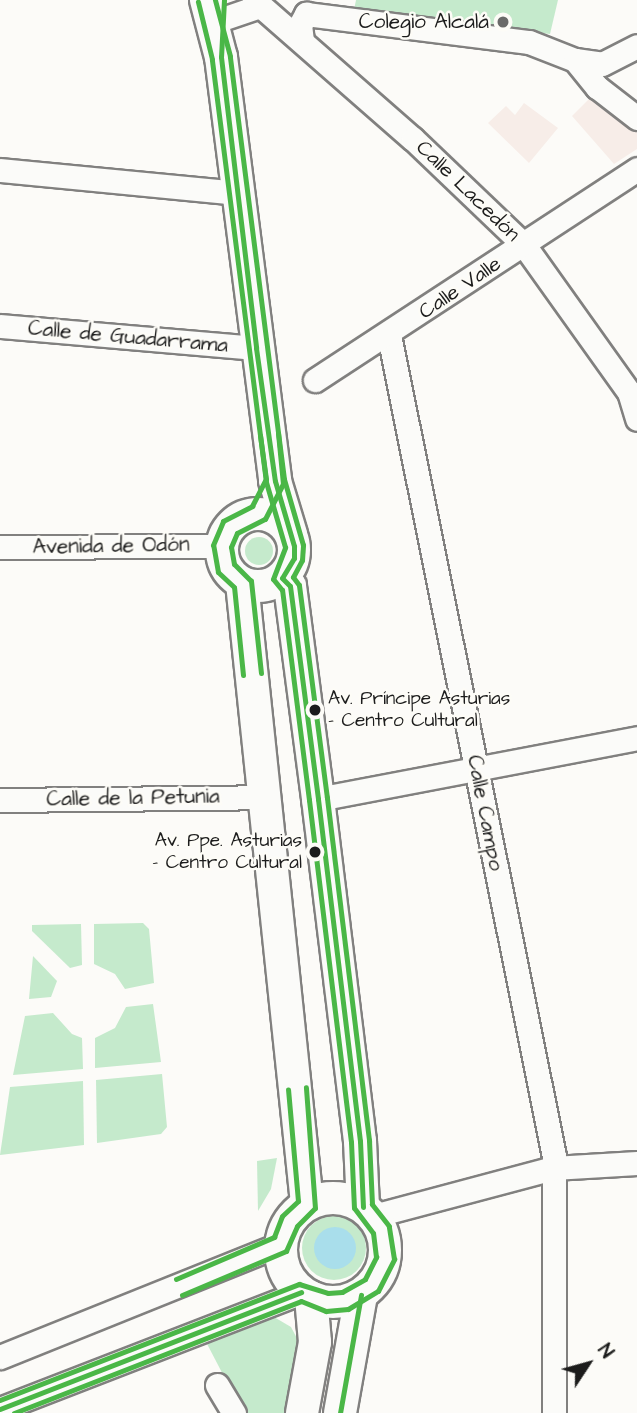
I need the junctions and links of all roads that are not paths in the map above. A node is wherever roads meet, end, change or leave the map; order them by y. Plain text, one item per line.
1 (256, 3) edge
2 (218, 6) edge
3 (302, 41) junction
4 (637, 46) edge
5 (575, 60) junction
6 (637, 118) edge
7 (637, 169) edge
8 (0, 170) edge
9 (240, 193) junction
10 (524, 245) junction
11 (0, 326) edge
12 (389, 335) junction
13 (256, 348) junction
14 (314, 380) dead end
15 (637, 419) edge
16 (275, 481) junction
17 (258, 513) junction
18 (291, 534) junction
19 (222, 546) junction
20 (0, 547) edge
21 (282, 578) junction
22 (242, 583) junction
23 (637, 738) edge
24 (476, 767) junction
25 (265, 797) junction
26 (318, 799) junction
27 (0, 800) edge
28 (637, 1163) edge
29 (554, 1168) junction
30 (307, 1204) junction
31 (368, 1211) junction
32 (281, 1244) junction
33 (306, 1294) junction
34 (361, 1295) junction
35 (0, 1357) edge
36 (218, 1385) dead end
37 (0, 1409) edge
38 (234, 1413) edge
39 (302, 1413) edge
40 (340, 1413) edge
41 (554, 1413) edge

1 - 2 street
1 - 3 street, Calle Lacedón
2 - 9 street
3 - 5 street
3 - 10 street, Calle Lacedón
4 - 5 street
5 - 6 street
7 - 10 street, Calle Valle
8 - 9 street
9 - 13 street
10 - 12 street, Calle Valle
10 - 15 street, Calle Lacedón
11 - 13 street, Calle de Guadarrama
12 - 14 street, Calle Valle
12 - 24 street, Calle Campo
13 - 16 street
16 - 17 street
16 - 18 street
17 - 18 street
17 - 19 street
18 - 21 street
19 - 20 street, Avenida de Odón
19 - 22 street
21 - 22 street
21 - 26 street
22 - 25 street
23 - 24 street
24 - 26 street
24 - 29 street, Calle Campo
25 - 27 street, Calle de la Petunia
25 - 30 street
26 - 31 street
28 - 29 street
29 - 31 street
29 - 41 street, Calle Campo
30 - 31 street
30 - 32 street
31 - 34 street
32 - 33 street
32 - 35 street
33 - 34 street
33 - 37 street
33 - 39 street
34 - 40 street
36 - 38 street

